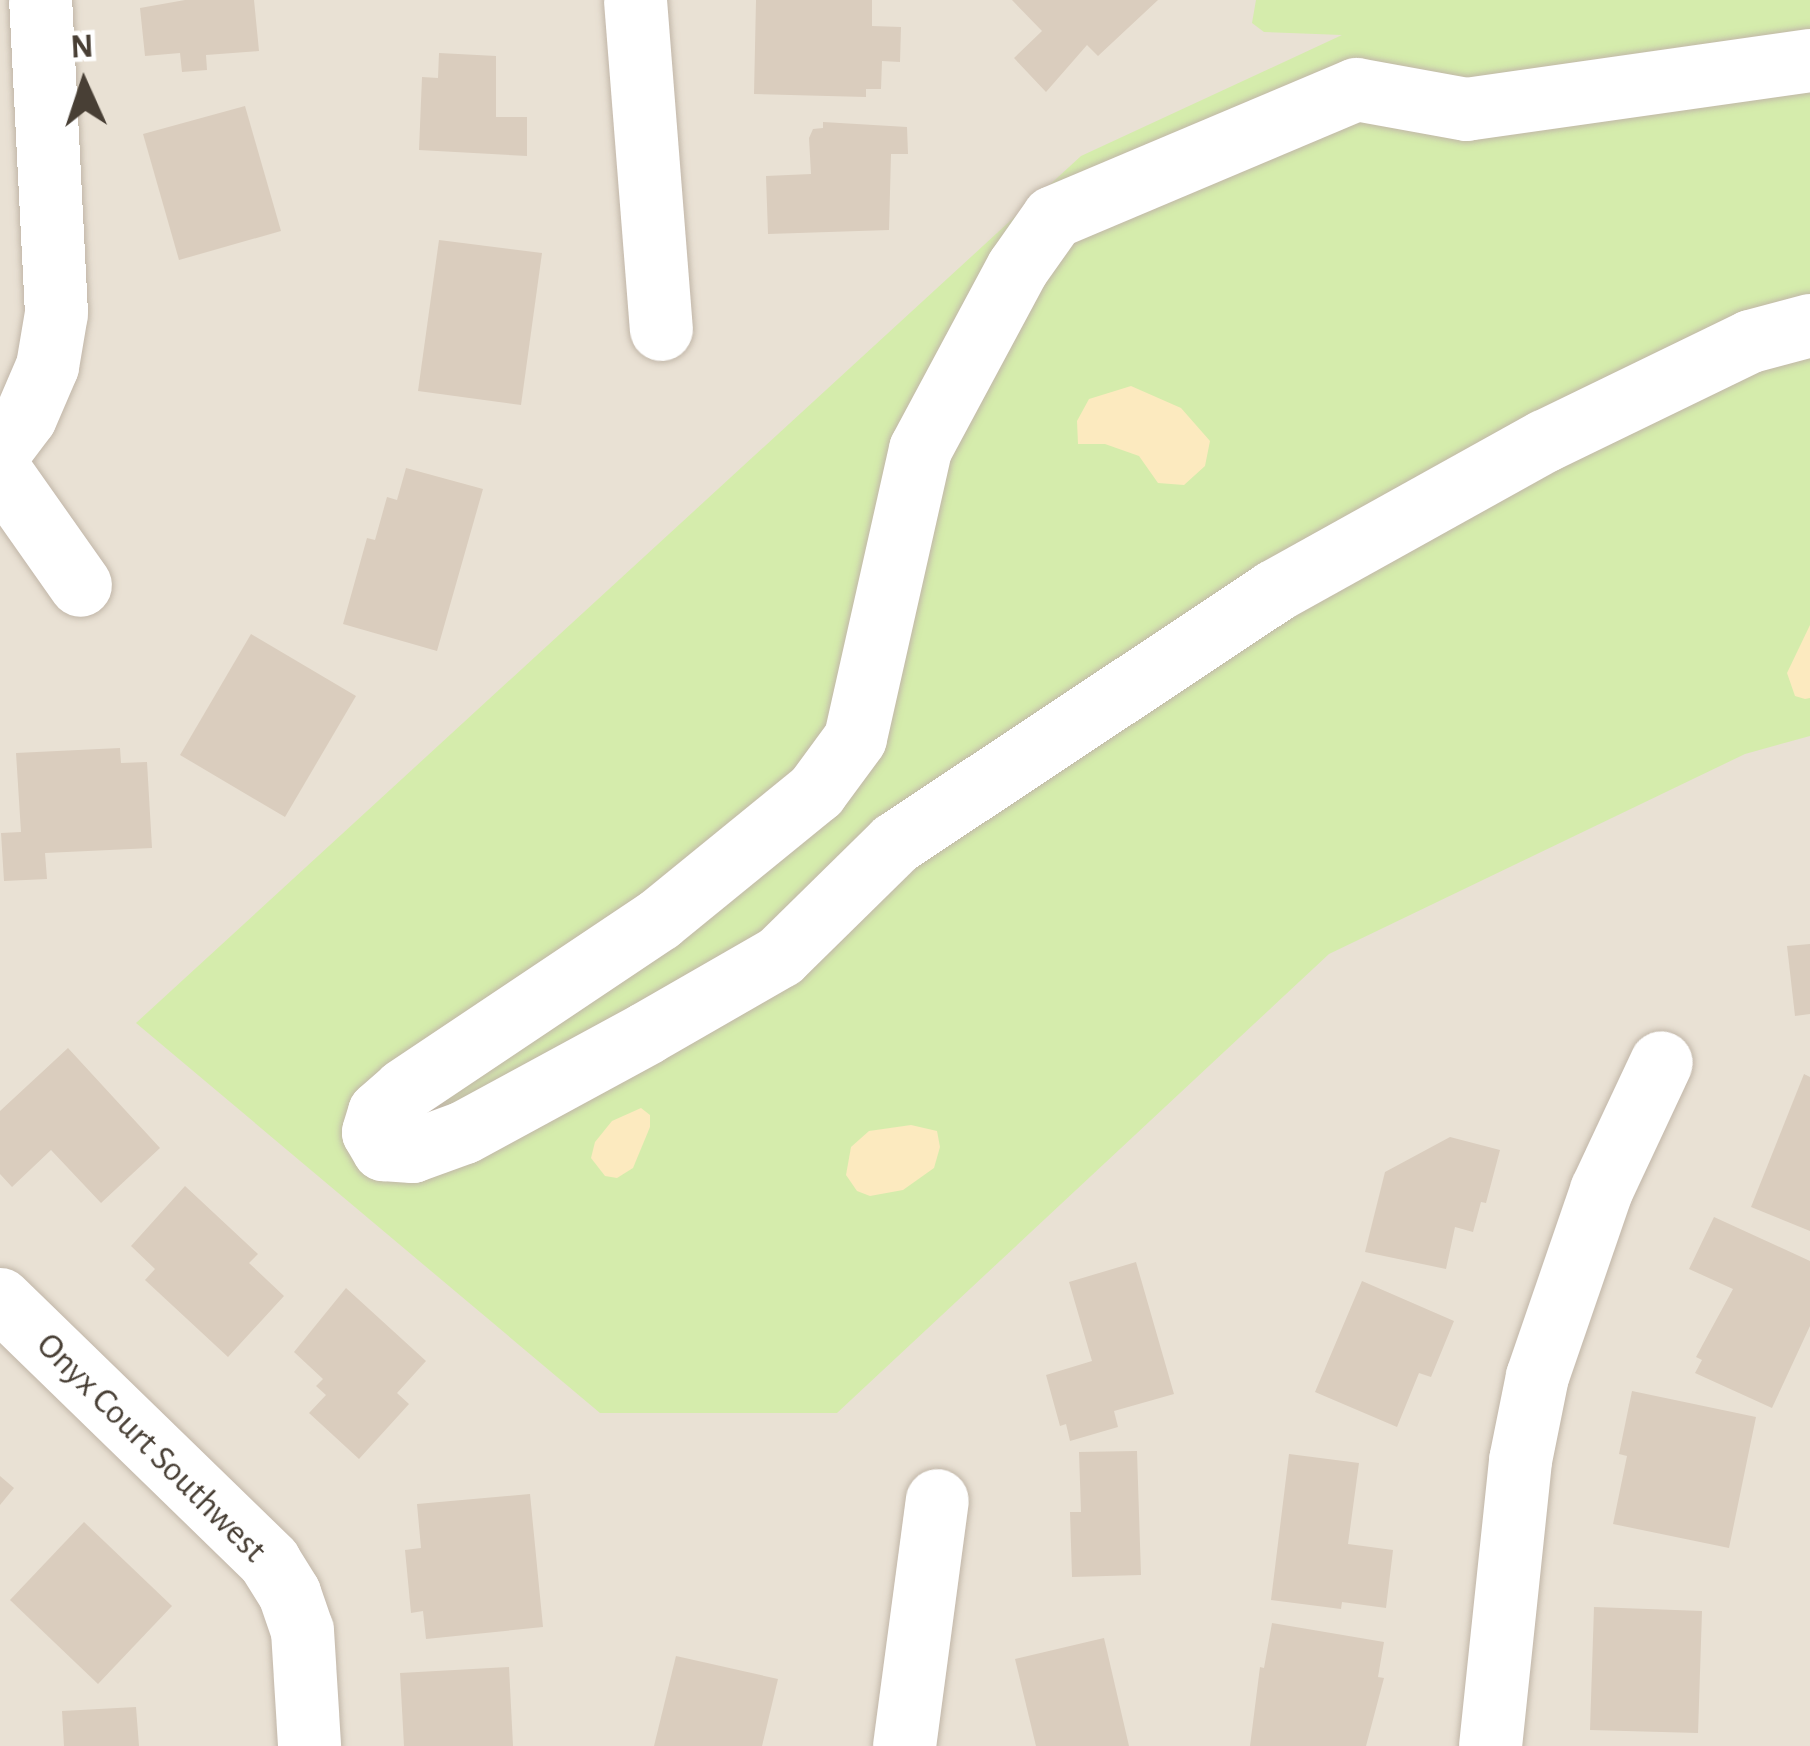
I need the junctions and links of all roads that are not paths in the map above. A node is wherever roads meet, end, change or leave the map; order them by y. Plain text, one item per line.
1 (40, 0) edge
2 (635, 0) edge
3 (1810, 60) edge
4 (1810, 325) edge
5 (661, 329) dead end
6 (0, 450) edge
7 (0, 471) edge
8 (80, 584) dead end
9 (1661, 1062) dead end
10 (0, 1299) edge
11 (937, 1500) dead end
12 (309, 1746) edge
13 (904, 1746) edge
14 (1490, 1746) edge

1 - 6 street
2 - 5 street
3 - 4 street
7 - 8 street
9 - 14 street
10 - 12 street, Onyx Court Southwest
11 - 13 street

